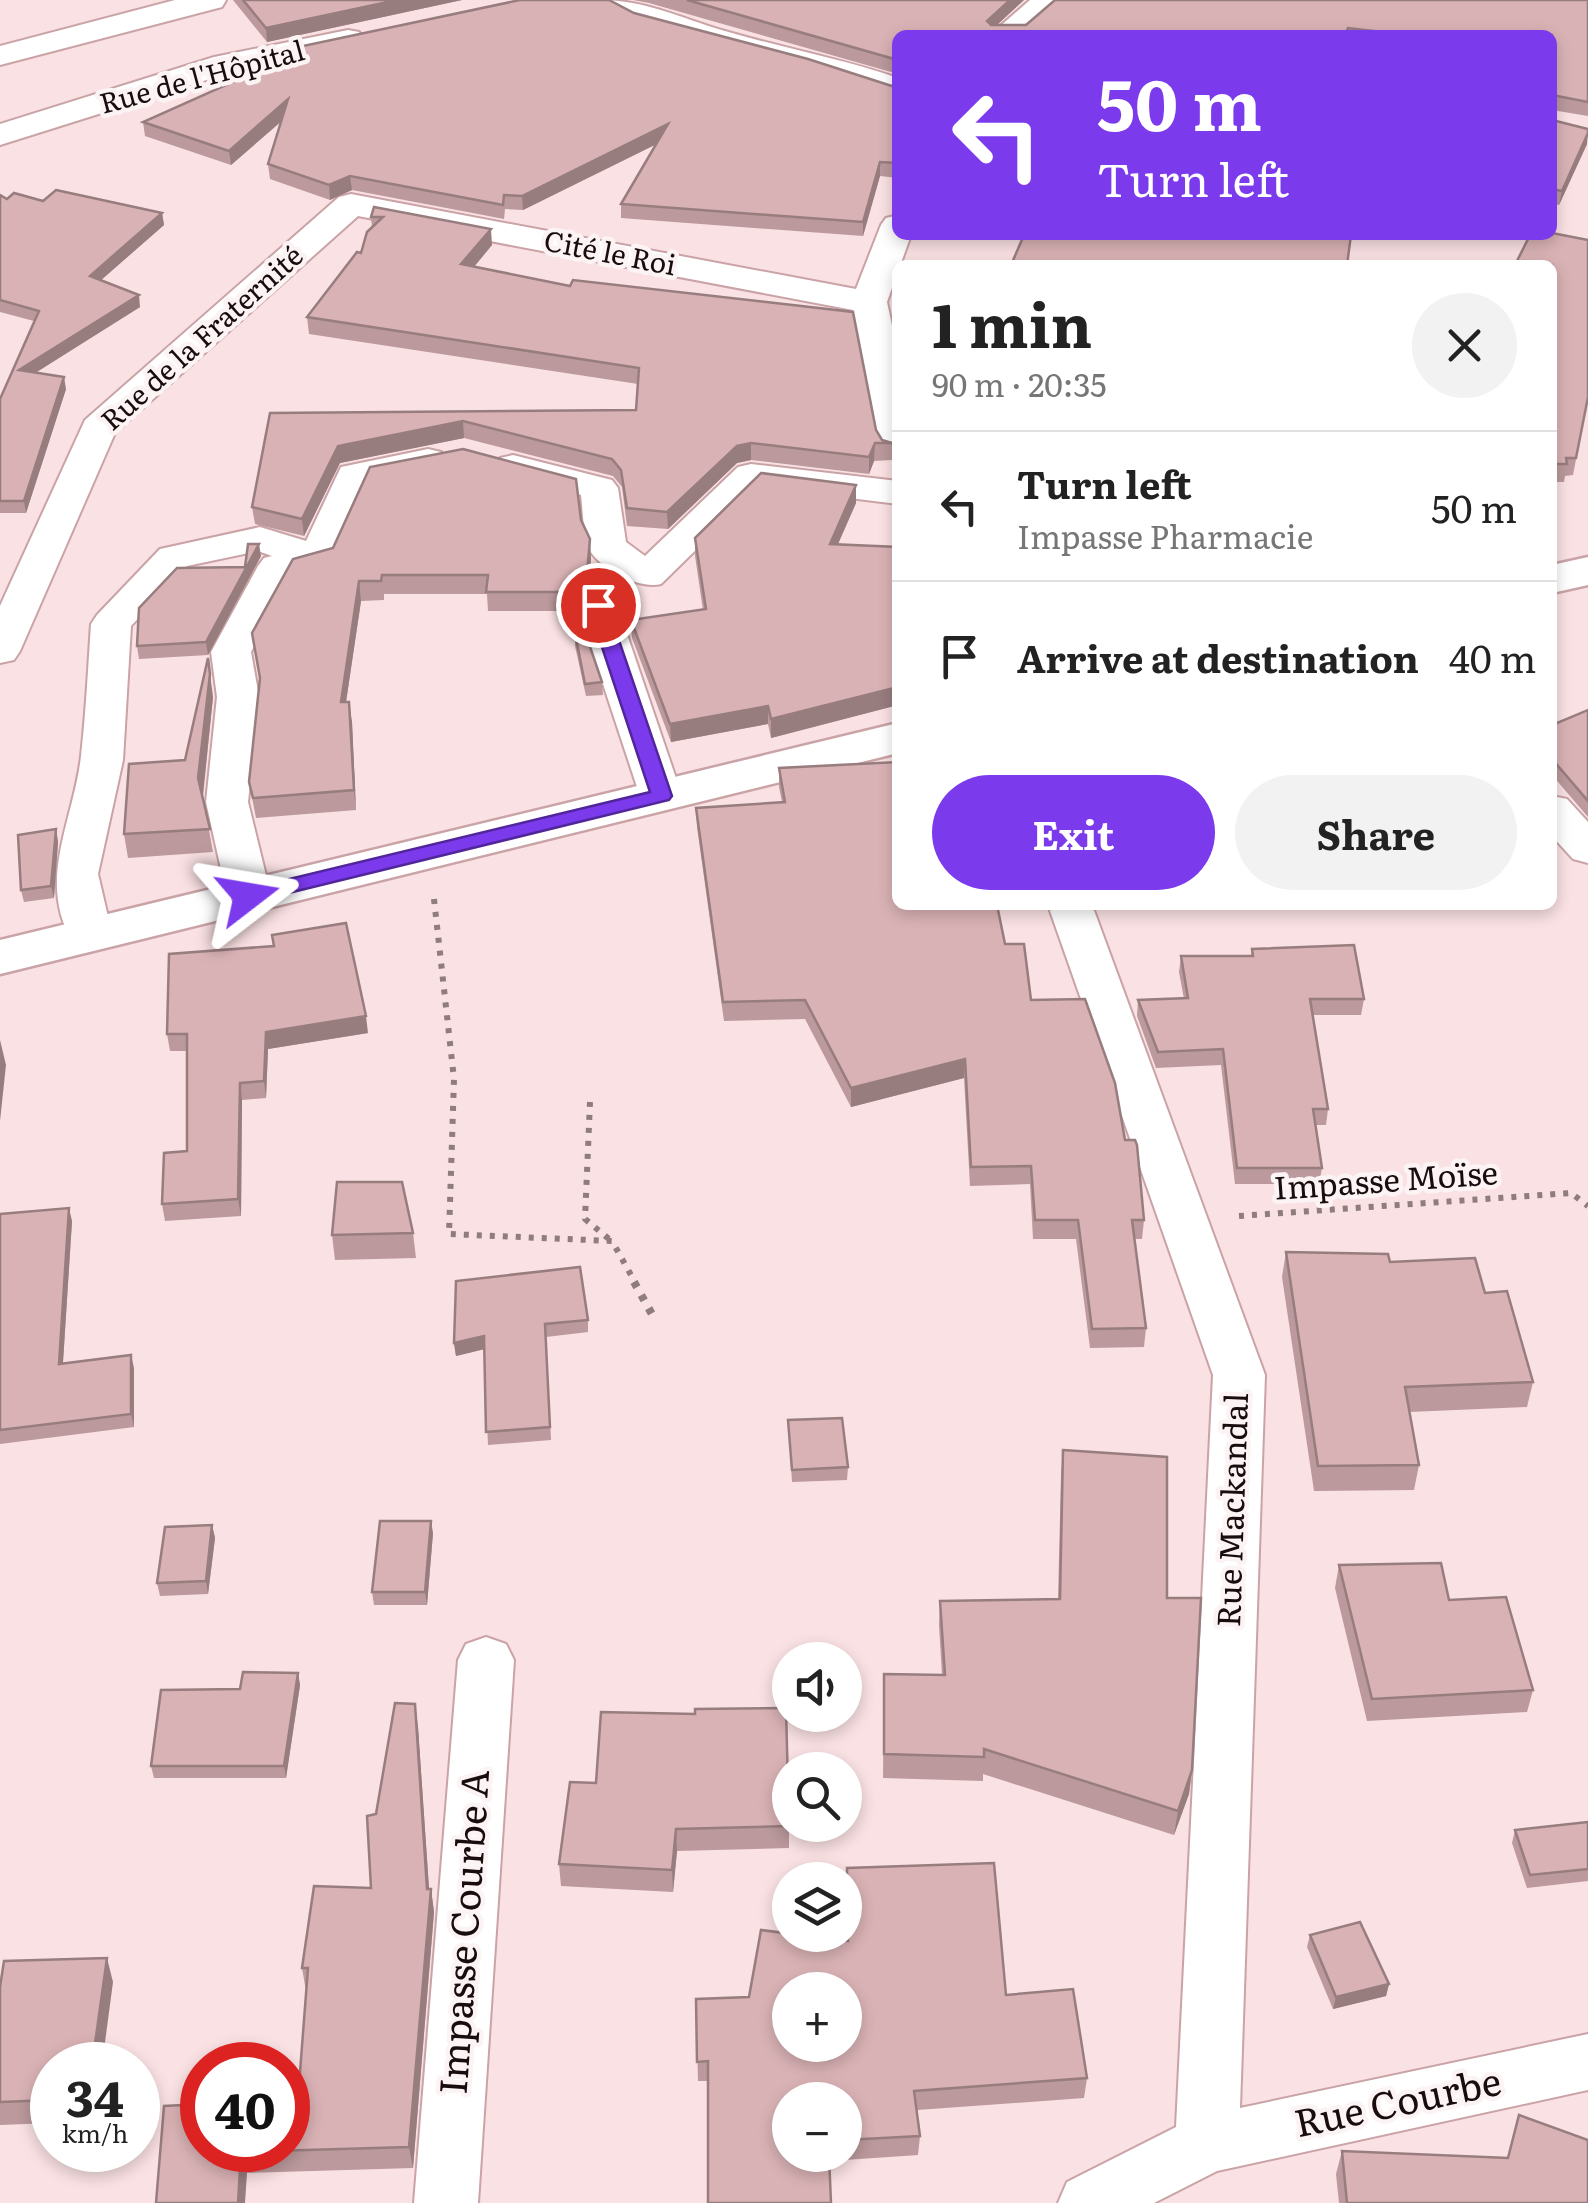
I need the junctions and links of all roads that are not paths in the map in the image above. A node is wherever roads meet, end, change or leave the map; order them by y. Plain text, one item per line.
1 (211, 0) edge
2 (614, 0) edge
3 (1049, 0) edge
4 (1012, 30) edge
5 (379, 32) edge
6 (0, 56) edge
7 (892, 87) edge
8 (0, 135) edge
9 (351, 204) joint
10 (892, 240) edge
11 (869, 302) junction
12 (892, 416) edge
13 (892, 492) edge
14 (318, 558) junction
15 (1588, 571) edge
16 (1557, 578) edge
17 (598, 605) dead end
18 (0, 651) edge
19 (892, 739) edge
20 (662, 796) junction
21 (1557, 815) edge
22 (1588, 849) edge
23 (248, 896) junction
24 (1072, 910) edge
25 (90, 934) junction
26 (0, 957) edge
27 (486, 1660) dead end
28 (1588, 2062) edge
29 (1208, 2144) junction
30 (446, 2203) edge
31 (1090, 2203) edge

1 - 6 street
2 - 7 street
3 - 4 street
5 - 8 street, Rue de l'Hôpital
9 - 11 street, Cité le Roi
9 - 18 street, Rue de la Fraternité
10 - 11 street
11 - 12 street
13 - 14 street
14 - 23 street
14 - 25 street
15 - 16 street
17 - 20 street
19 - 20 street
20 - 23 street
21 - 22 street
23 - 25 street
24 - 29 street, Rue Mackandal
25 - 26 street
27 - 30 street, Impasse Courbe A
28 - 29 street, Rue Courbe
29 - 31 street, Rue Courbe

